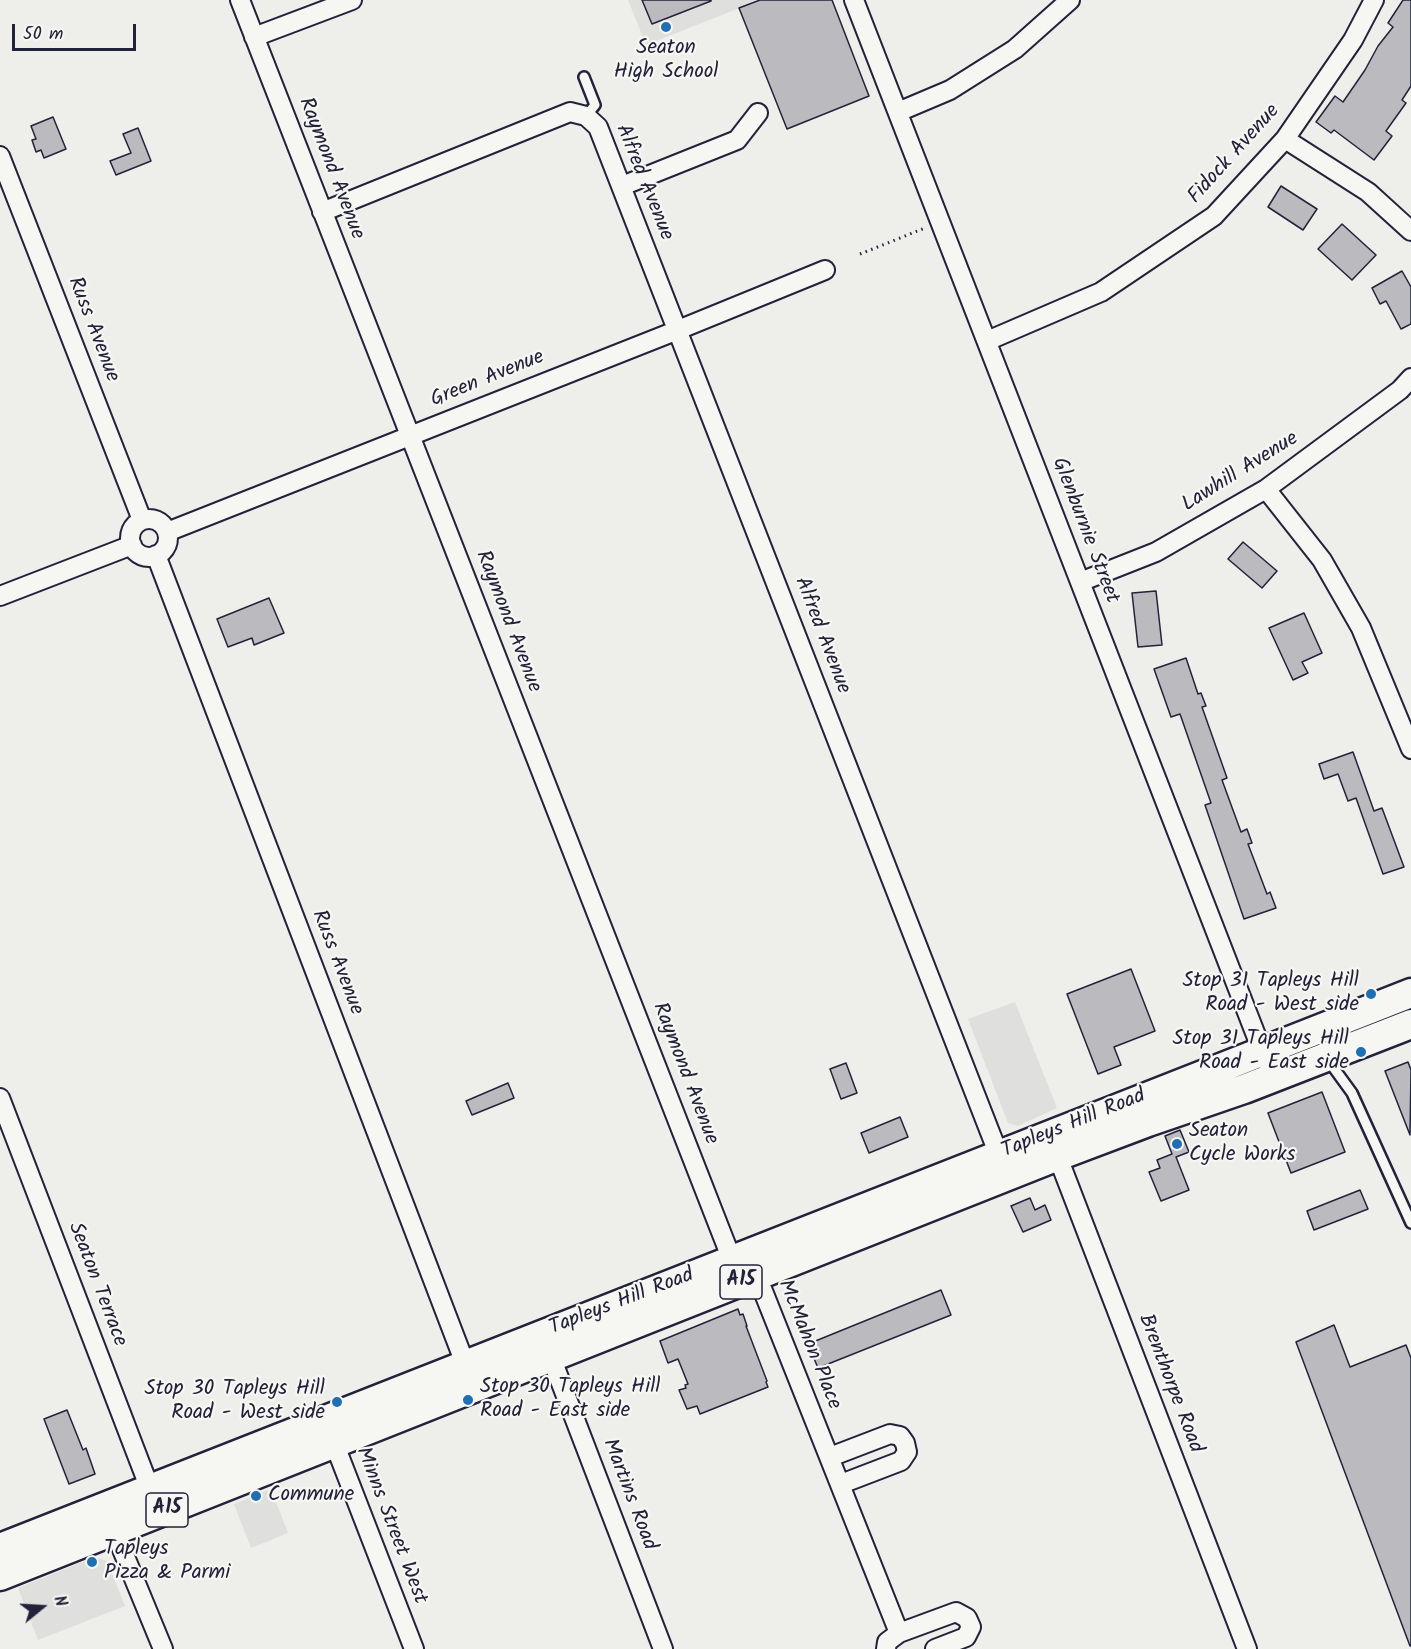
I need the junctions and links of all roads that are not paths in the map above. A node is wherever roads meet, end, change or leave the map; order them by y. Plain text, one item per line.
1 (240, 0) edge
2 (352, 0) edge
3 (855, 0) edge
4 (1070, 0) edge
5 (1374, 0) edge
6 (254, 37) junction
7 (585, 77) dead end
8 (898, 112) junction
9 (758, 113) dead end
10 (586, 116) junction
11 (1285, 139) junction
12 (0, 156) edge
13 (622, 186) junction
14 (322, 212) junction
15 (1411, 231) edge
16 (825, 270) dead end
17 (678, 330) junction
18 (987, 341) junction
19 (1411, 378) edge
20 (410, 435) junction
21 (1266, 489) junction
22 (142, 520) junction
23 (167, 532) junction
24 (132, 545) junction
25 (156, 555) junction
26 (1080, 582) junction
27 (0, 596) edge
28 (1411, 748) edge
29 (1411, 993) edge
30 (1411, 1024) edge
31 (1262, 1052) junction
32 (1327, 1057) junction
33 (1273, 1078) junction
34 (0, 1098) edge
35 (1054, 1146) junction
36 (1003, 1166) junction
37 (1411, 1223) edge
38 (744, 1268) junction
39 (551, 1357) junction
40 (470, 1376) junction
41 (329, 1432) junction
42 (830, 1457) junction
43 (841, 1484) junction
44 (150, 1489) junction
45 (114, 1530) junction
46 (0, 1548) edge
47 (0, 1576) edge
48 (899, 1633) junction
49 (163, 1649) edge
50 (414, 1649) edge
51 (663, 1649) edge
52 (886, 1649) edge
53 (935, 1649) edge
54 (1247, 1649) edge

1 - 6 street, Raymond Avenue
2 - 6 street
3 - 8 street, Glenburnie Street
4 - 8 street
5 - 11 street, Fidock Avenue
6 - 14 street, Raymond Avenue
7 - 10 lane, Alfred Avenue
8 - 18 street, Glenburnie Street
9 - 13 street
10 - 13 street, Alfred Avenue
10 - 14 street, Alfred Avenue
11 - 15 street
11 - 18 street, Fidock Avenue
12 - 22 street, Russ Avenue
13 - 17 street, Alfred Avenue
14 - 20 street, Raymond Avenue
16 - 17 street, Green Avenue
17 - 20 street, Green Avenue
17 - 36 street, Alfred Avenue
18 - 26 street, Glenburnie Street
19 - 21 street, Lawhill Avenue
20 - 23 street, Green Avenue
20 - 38 street, Raymond Avenue
21 - 26 street, Lawhill Avenue
21 - 28 street
22 - 23 street
22 - 24 street
23 - 25 street
24 - 25 street
24 - 27 street
25 - 40 street, Russ Avenue
26 - 31 street, Glenburnie Street
29 - 31 main road, Tapleys Hill Road / A15
30 - 32 main road, Tapleys Hill Road / A15
31 - 33 street, Glenburnie Street
31 - 35 main road, Tapleys Hill Road / A15
32 - 33 main road, Tapleys Hill Road / A15
32 - 37 lane
33 - 35 main road, Tapleys Hill Road / A15
34 - 44 street, Seaton Terrace
35 - 36 main road, Tapleys Hill Road / A15
35 - 54 street, Brenthorpe Road
36 - 38 main road, Tapleys Hill Road / A15
38 - 39 main road, Tapleys Hill Road / A15
38 - 40 main road, Tapleys Hill Road / A15
38 - 42 street, McMahon Place
39 - 40 main road, Tapleys Hill Road / A15
39 - 51 street, Martins Road
40 - 41 main road, Tapleys Hill Road / A15
41 - 44 main road, Tapleys Hill Road / A15
41 - 45 main road, Tapleys Hill Road / A15
41 - 50 street, Minns Street West
42 - 43 street, McMahon Place
42 - 43 street
43 - 48 street, McMahon Place
44 - 46 main road, Tapleys Hill Road / A15
45 - 47 main road, Tapleys Hill Road / A15
45 - 49 street
48 - 52 street
48 - 53 street

